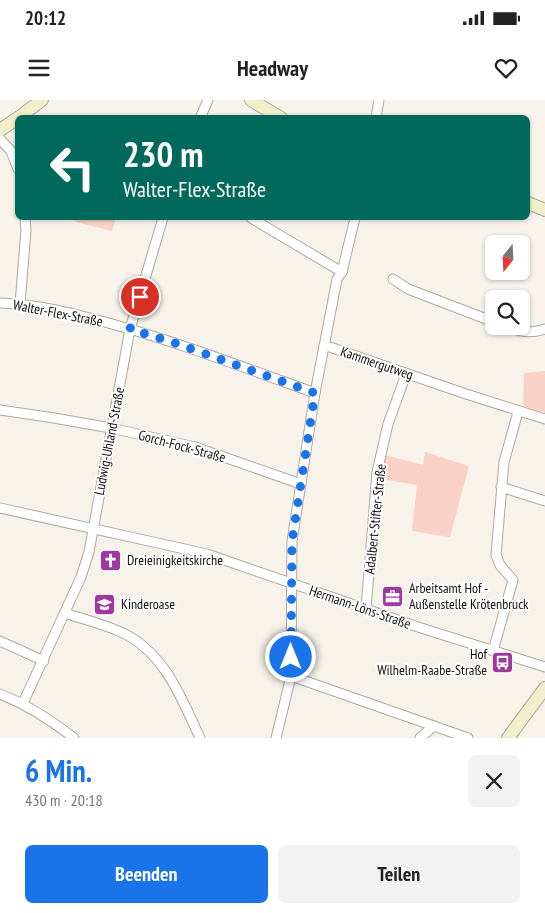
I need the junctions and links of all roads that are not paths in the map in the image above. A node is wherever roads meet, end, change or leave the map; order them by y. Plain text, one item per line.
1 (42, 100) edge
2 (208, 100) edge
3 (251, 100) edge
4 (379, 100) edge
5 (23, 115) edge
6 (201, 115) edge
7 (276, 115) edge
8 (376, 115) edge
9 (0, 139) edge
10 (15, 158) edge
11 (530, 204) edge
12 (545, 210) edge
13 (25, 220) edge
14 (162, 220) edge
15 (255, 220) edge
16 (355, 220) edge
17 (342, 272) junction
18 (392, 279) dead end
19 (0, 303) edge
20 (20, 304) junction
21 (485, 319) edge
22 (130, 329) junction
23 (545, 329) edge
24 (530, 332) edge
25 (324, 345) junction
26 (406, 374) junction
27 (315, 393) junction
28 (0, 410) edge
29 (518, 412) junction
30 (545, 419) edge
31 (111, 428) junction
32 (301, 484) junction
33 (501, 487) junction
34 (545, 501) edge
35 (0, 508) edge
36 (93, 528) junction
37 (291, 582) junction
38 (366, 609) junction
39 (65, 613) junction
40 (0, 641) edge
41 (493, 652) junction
42 (44, 661) junction
43 (545, 667) edge
44 (291, 676) junction
45 (545, 688) edge
46 (0, 694) edge
47 (23, 703) junction
48 (434, 726) junction
49 (74, 738) edge
50 (200, 738) edge
51 (276, 738) edge
52 (420, 738) edge
53 (468, 738) edge
54 (508, 738) edge

1 - 5 street
2 - 6 street
3 - 7 street
4 - 8 street
9 - 10 street
11 - 12 street
13 - 20 street
14 - 22 street, Ludwig-Uhland-Straße
15 - 17 street
16 - 17 street, Kammergutweg
17 - 25 street, Kammergutweg
18 - 21 street
19 - 20 street, Walter-Flex-Straße
20 - 22 street, Walter-Flex-Straße
22 - 27 street, Walter-Flex-Straße
22 - 31 street, Ludwig-Uhland-Straße
23 - 24 street
25 - 26 street, Kammergutweg
25 - 27 street
26 - 29 street, Kammergutweg
26 - 38 street, Adalbert-Stifter-Straße
27 - 32 street
28 - 31 street, Gorch-Fock-Straße
29 - 30 street, Kammergutweg
29 - 33 street
31 - 32 street, Gorch-Fock-Straße
31 - 36 street, Ludwig-Uhland-Straße
32 - 37 street
33 - 34 street
33 - 41 street
35 - 36 street, Hermann-Löns-Straße
36 - 37 street, Hermann-Löns-Straße
36 - 39 street, Ludwig-Uhland-Straße
37 - 38 street, Hermann-Löns-Straße
37 - 44 street
38 - 41 street, Hermann-Löns-Straße
39 - 42 street, Ludwig-Uhland-Straße
39 - 50 street
40 - 42 street
41 - 43 street, Hermann-Löns-Straße
42 - 47 street, Ludwig-Uhland-Straße
44 - 48 street
44 - 51 street
45 - 54 street
46 - 47 street
47 - 49 street
48 - 52 street
48 - 53 street

